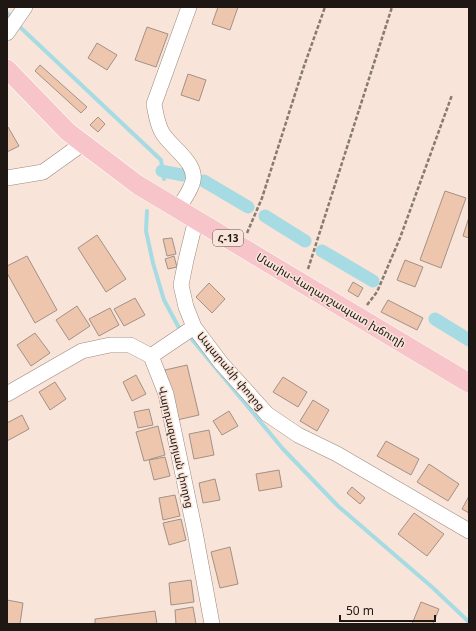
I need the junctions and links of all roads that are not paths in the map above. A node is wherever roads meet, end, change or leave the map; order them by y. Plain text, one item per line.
1 (189, 7) edge
2 (22, 9) edge
3 (7, 33) edge
4 (7, 69) edge
5 (82, 144) junction
6 (7, 178) edge
7 (178, 208) junction
8 (196, 219) junction
9 (194, 327) junction
10 (151, 356) junction
11 (469, 383) edge
12 (7, 394) edge
13 (469, 531) edge
14 (212, 624) edge

1 - 7 street
2 - 3 street
4 - 5 main road, Մասիս-Վաղարշապատ խճուղի / Հ-13
5 - 6 street
5 - 7 main road, Մասիս-Վաղարշապատ խճուղի / Հ-13
7 - 8 main road, Մասիս-Վաղարշապատ խճուղի / Հ-13
8 - 9 street, Ապարանի փողոց
8 - 11 main road, Մասիս-Վաղարշապատ խճուղի / Հ-13
9 - 10 street
9 - 13 street, Ապարանի փողոց
10 - 12 street
10 - 14 street, Վարդազարյան փողոց

